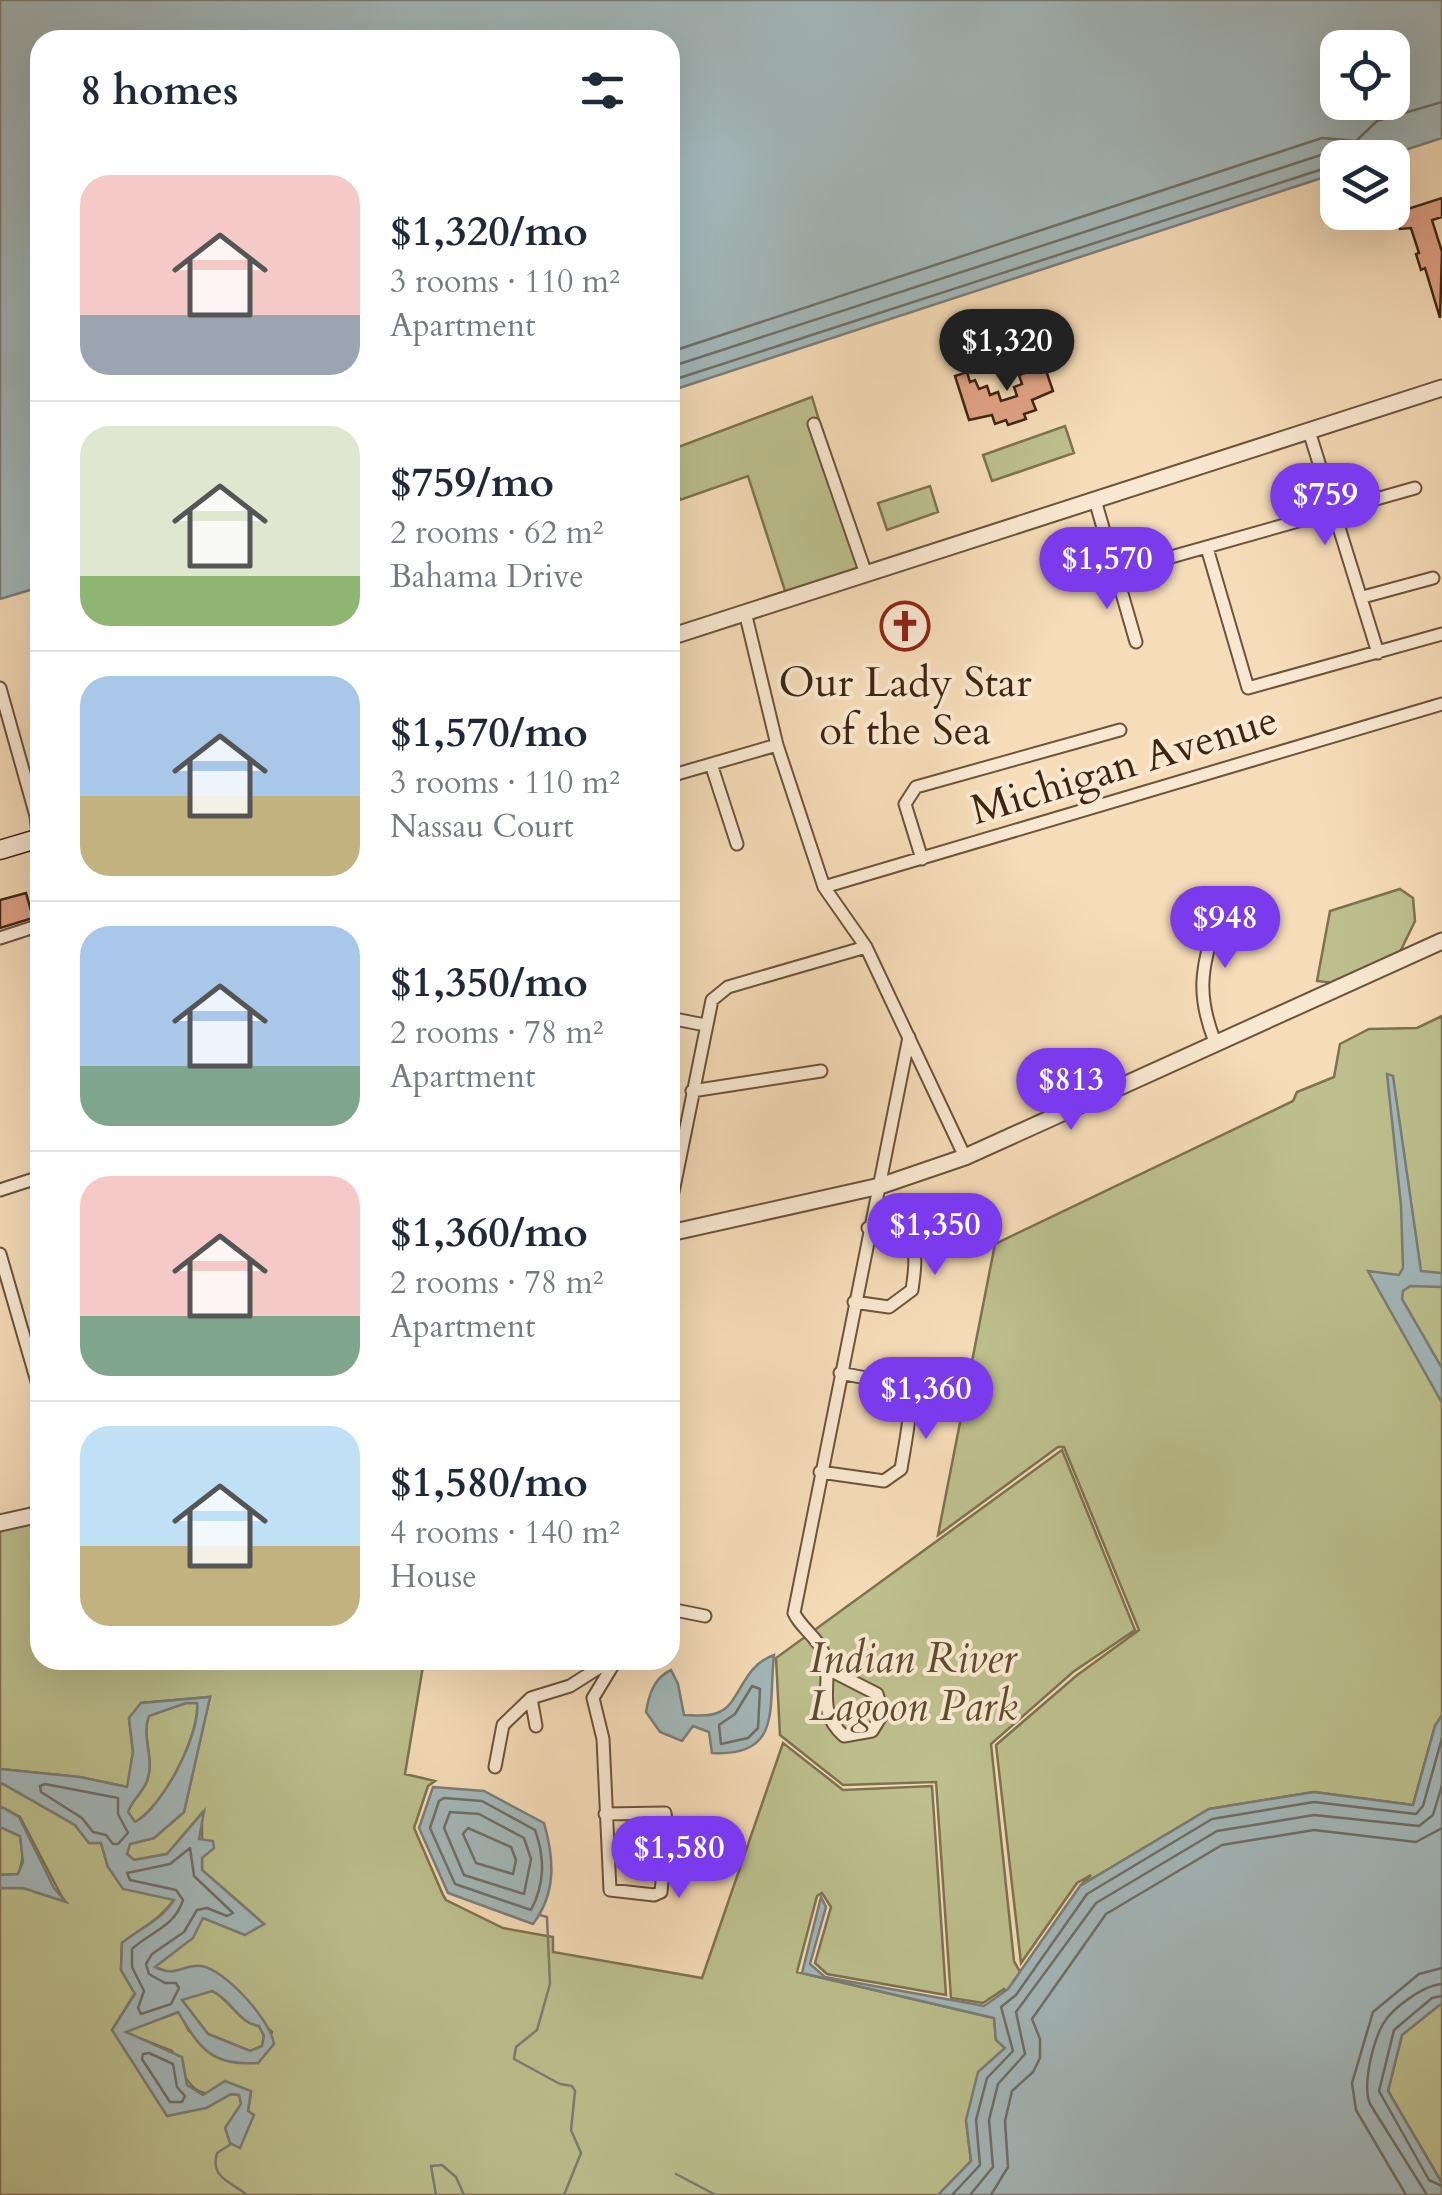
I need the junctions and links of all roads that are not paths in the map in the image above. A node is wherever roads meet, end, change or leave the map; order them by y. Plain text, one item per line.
1 (1442, 388) edge
2 (814, 424) dead end
3 (1309, 431) junction
4 (1415, 488) dead end
5 (1096, 500) junction
6 (1334, 511) junction
7 (1208, 548) junction
8 (1118, 572) junction
9 (866, 574) junction
10 (1432, 578) dead end
11 (1362, 597) junction
12 (745, 612) junction
13 (680, 633) edge
14 (1442, 634) edge
15 (1136, 642) dead end
16 (1378, 653) junction
17 (0, 688) edge
18 (1442, 704) edge
19 (1120, 730) dead end
20 (776, 745) junction
21 (711, 764) junction
22 (680, 773) edge
23 (30, 795) edge
24 (736, 844) dead end
25 (30, 845) edge
26 (0, 850) edge
27 (922, 859) junction
28 (824, 887) junction
29 (1221, 902) dead end
30 (30, 928) edge
31 (0, 938) edge
32 (1442, 940) edge
33 (866, 947) junction
34 (680, 1020) edge
35 (706, 1025) junction
36 (909, 1036) junction
37 (1216, 1042) junction
38 (821, 1071) dead end
39 (692, 1091) junction
40 (680, 1137) edge
41 (965, 1156) junction
42 (30, 1180) edge
43 (880, 1186) junction
44 (0, 1190) edge
45 (868, 1228) junction
46 (680, 1231) edge
47 (0, 1254) edge
48 (854, 1302) junction
49 (30, 1358) edge
50 (840, 1372) junction
51 (820, 1472) junction
52 (30, 1516) edge
53 (0, 1522) edge
54 (680, 1611) edge
55 (705, 1616) dead end
56 (826, 1668) junction
57 (596, 1670) edge
58 (608, 1670) edge
59 (531, 1698) junction
60 (536, 1726) dead end
61 (496, 1768) dead end
62 (605, 1814) junction

1 - 3 street
2 - 9 street
3 - 5 street
3 - 6 street
4 - 6 street
5 - 8 street
5 - 9 street
6 - 7 street
6 - 11 street
7 - 8 street
7 - 16 street
8 - 15 street
9 - 12 street
10 - 11 street
11 - 16 street
12 - 13 street
12 - 20 street
14 - 16 street
17 - 23 street
18 - 27 street, Michigan Avenue
19 - 27 street
20 - 21 street
20 - 28 street
21 - 22 street
21 - 24 street
25 - 26 main road
27 - 28 street, Michigan Avenue
28 - 33 street
29 - 37 street
30 - 31 street
32 - 37 street
33 - 35 street
33 - 36 street
34 - 35 street
35 - 39 street
36 - 41 street
36 - 43 street
37 - 41 street
38 - 39 street
39 - 40 street
41 - 43 street
42 - 44 street
43 - 45 street
43 - 46 street
45 - 48 street
45 - 48 street
47 - 49 street
48 - 50 street
50 - 51 street
50 - 51 street
51 - 56 street
52 - 53 street
54 - 55 street
56 - 56 street
57 - 59 street
58 - 62 street
59 - 60 street
59 - 61 street
62 - 62 street

